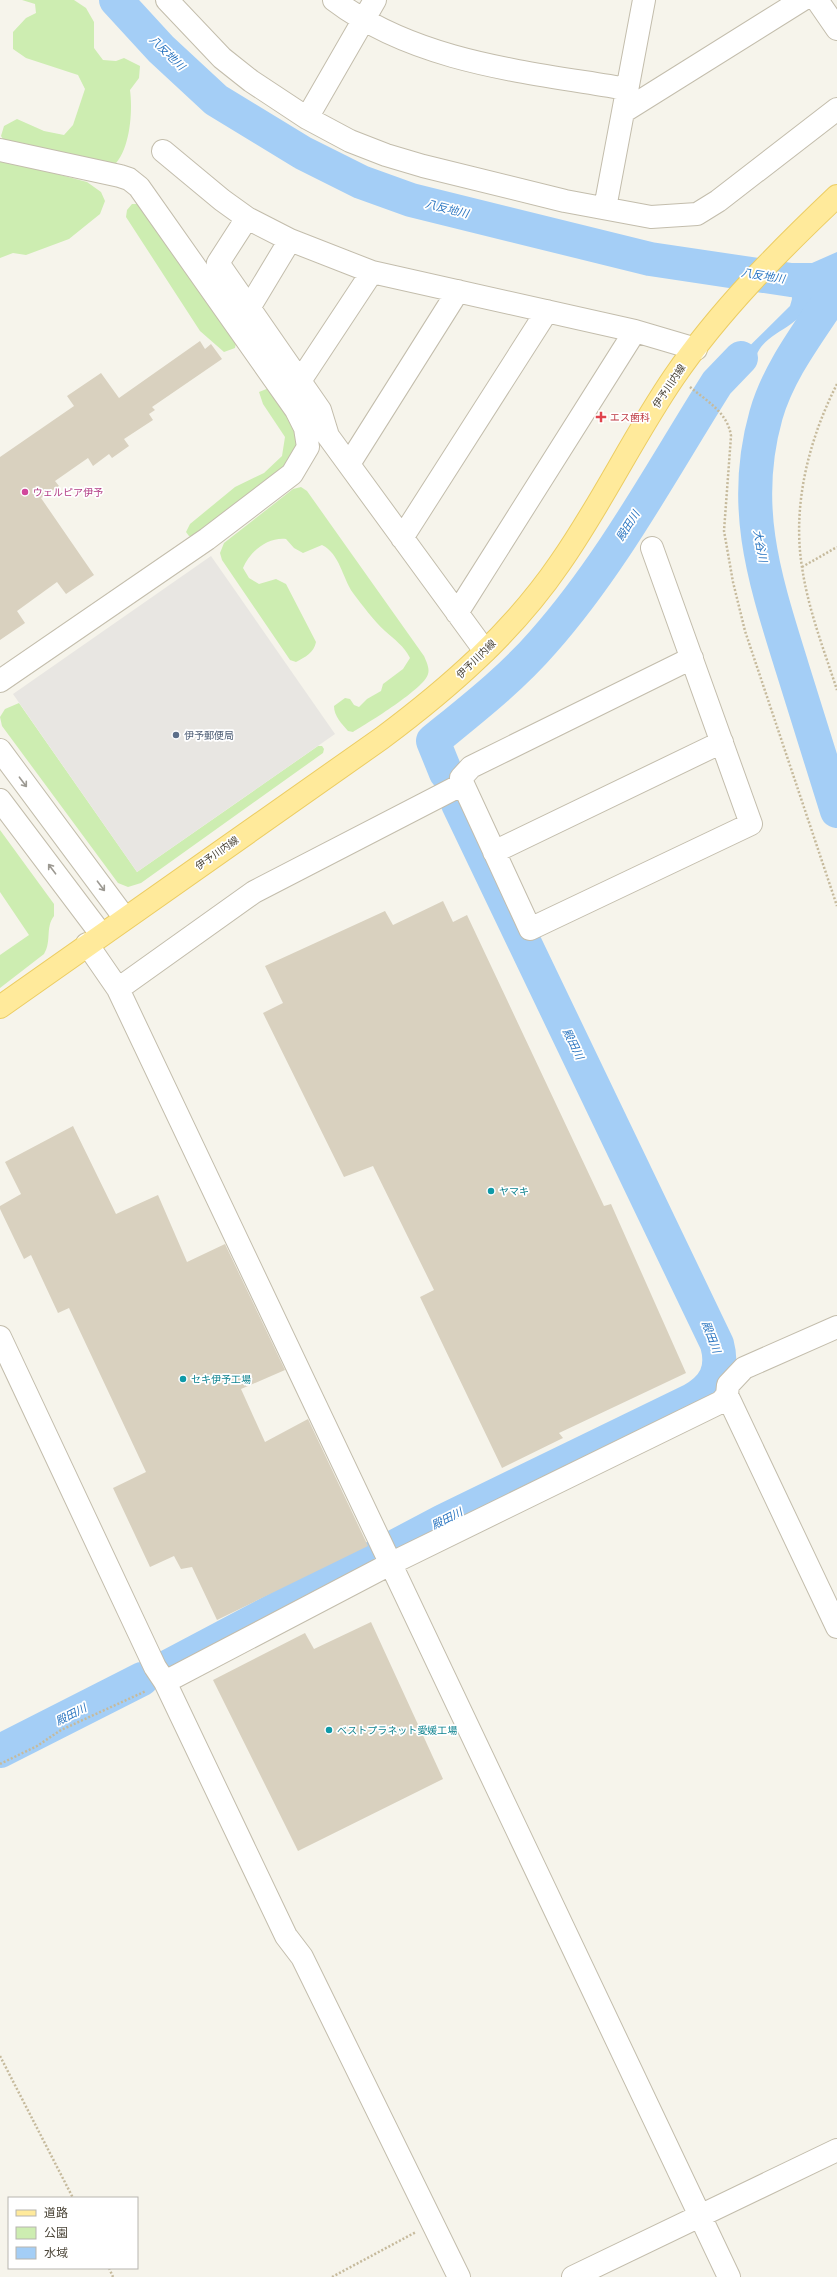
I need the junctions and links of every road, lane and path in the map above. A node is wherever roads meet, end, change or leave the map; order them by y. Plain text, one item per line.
1 (166, 0) edge
2 (334, 0) edge
3 (375, 0) edge
4 (644, 0) edge
5 (802, 0) edge
6 (817, 0) edge
7 (365, 20) junction
8 (837, 29) edge
9 (628, 89) junction
10 (837, 109) edge
11 (623, 112) junction
12 (307, 118) junction
13 (0, 150) edge
14 (163, 151) dead end
15 (837, 196) edge
16 (605, 208) junction
17 (247, 218) junction
18 (290, 240) junction
19 (372, 272) junction
20 (458, 292) junction
21 (249, 308) junction
22 (547, 311) junction
23 (635, 332) junction
24 (696, 349) junction
25 (675, 376) junction
26 (300, 381) junction
27 (837, 384) edge
28 (349, 464) junction
29 (402, 538) junction
30 (837, 547) edge
31 (652, 548) dead end
32 (802, 567) junction
33 (457, 613) junction
34 (485, 651) junction
35 (692, 658) junction
36 (0, 680) edge
37 (837, 690) edge
38 (722, 742) junction
39 (0, 750) edge
40 (463, 784) junction
41 (0, 800) edge
42 (494, 852) junction
43 (837, 906) edge
44 (124, 917) junction
45 (94, 939) junction
46 (118, 989) junction
47 (0, 1007) edge
48 (837, 1327) edge
49 (0, 1337) edge
50 (727, 1395) junction
51 (392, 1563) junction
52 (837, 1626) edge
53 (165, 1682) junction
54 (0, 1764) edge
55 (0, 2056) edge
56 (837, 2150) edge
57 (72, 2197) edge
58 (700, 2216) junction
59 (432, 2224) junction
60 (332, 2277) edge
61 (459, 2277) edge
62 (573, 2277) edge
63 (729, 2277) edge

1 - 12 street
2 - 7 street
3 - 7 street
4 - 9 street
5 - 11 street
6 - 8 street
7 - 9 street
7 - 12 street
9 - 11 street
10 - 16 street
11 - 16 street
12 - 16 street
13 - 36 street
14 - 17 street
15 - 24 main road, 伊予川内線
17 - 18 street
17 - 21 street
18 - 19 street
18 - 21 street
19 - 20 street
19 - 26 street
20 - 22 street
20 - 28 street
21 - 26 street
22 - 23 street
22 - 29 street
23 - 24 street
23 - 33 street
24 - 25 main road, 伊予川内線
25 - 34 main road, 伊予川内線
25 - 43 path
26 - 28 street
27 - 32 path
28 - 29 street
29 - 33 street
30 - 32 path
31 - 35 street
32 - 37 path
33 - 34 street
34 - 44 main road, 伊予川内線
35 - 38 street
35 - 40 street
38 - 42 street
38 - 42 street
39 -> 44 street
40 - 42 street
40 - 46 street
45 -> 41 street
44 - 45 main road, 伊予川内線
45 - 46 street
45 - 47 main road, 伊予川内線
46 - 51 street
48 - 50 street
49 - 53 street
50 - 51 street
50 - 52 street
51 - 53 street
51 - 58 street
53 - 54 path
53 - 59 street
55 - 57 path
56 - 58 street
58 - 62 street
58 - 63 street
59 - 60 path
59 - 61 street

